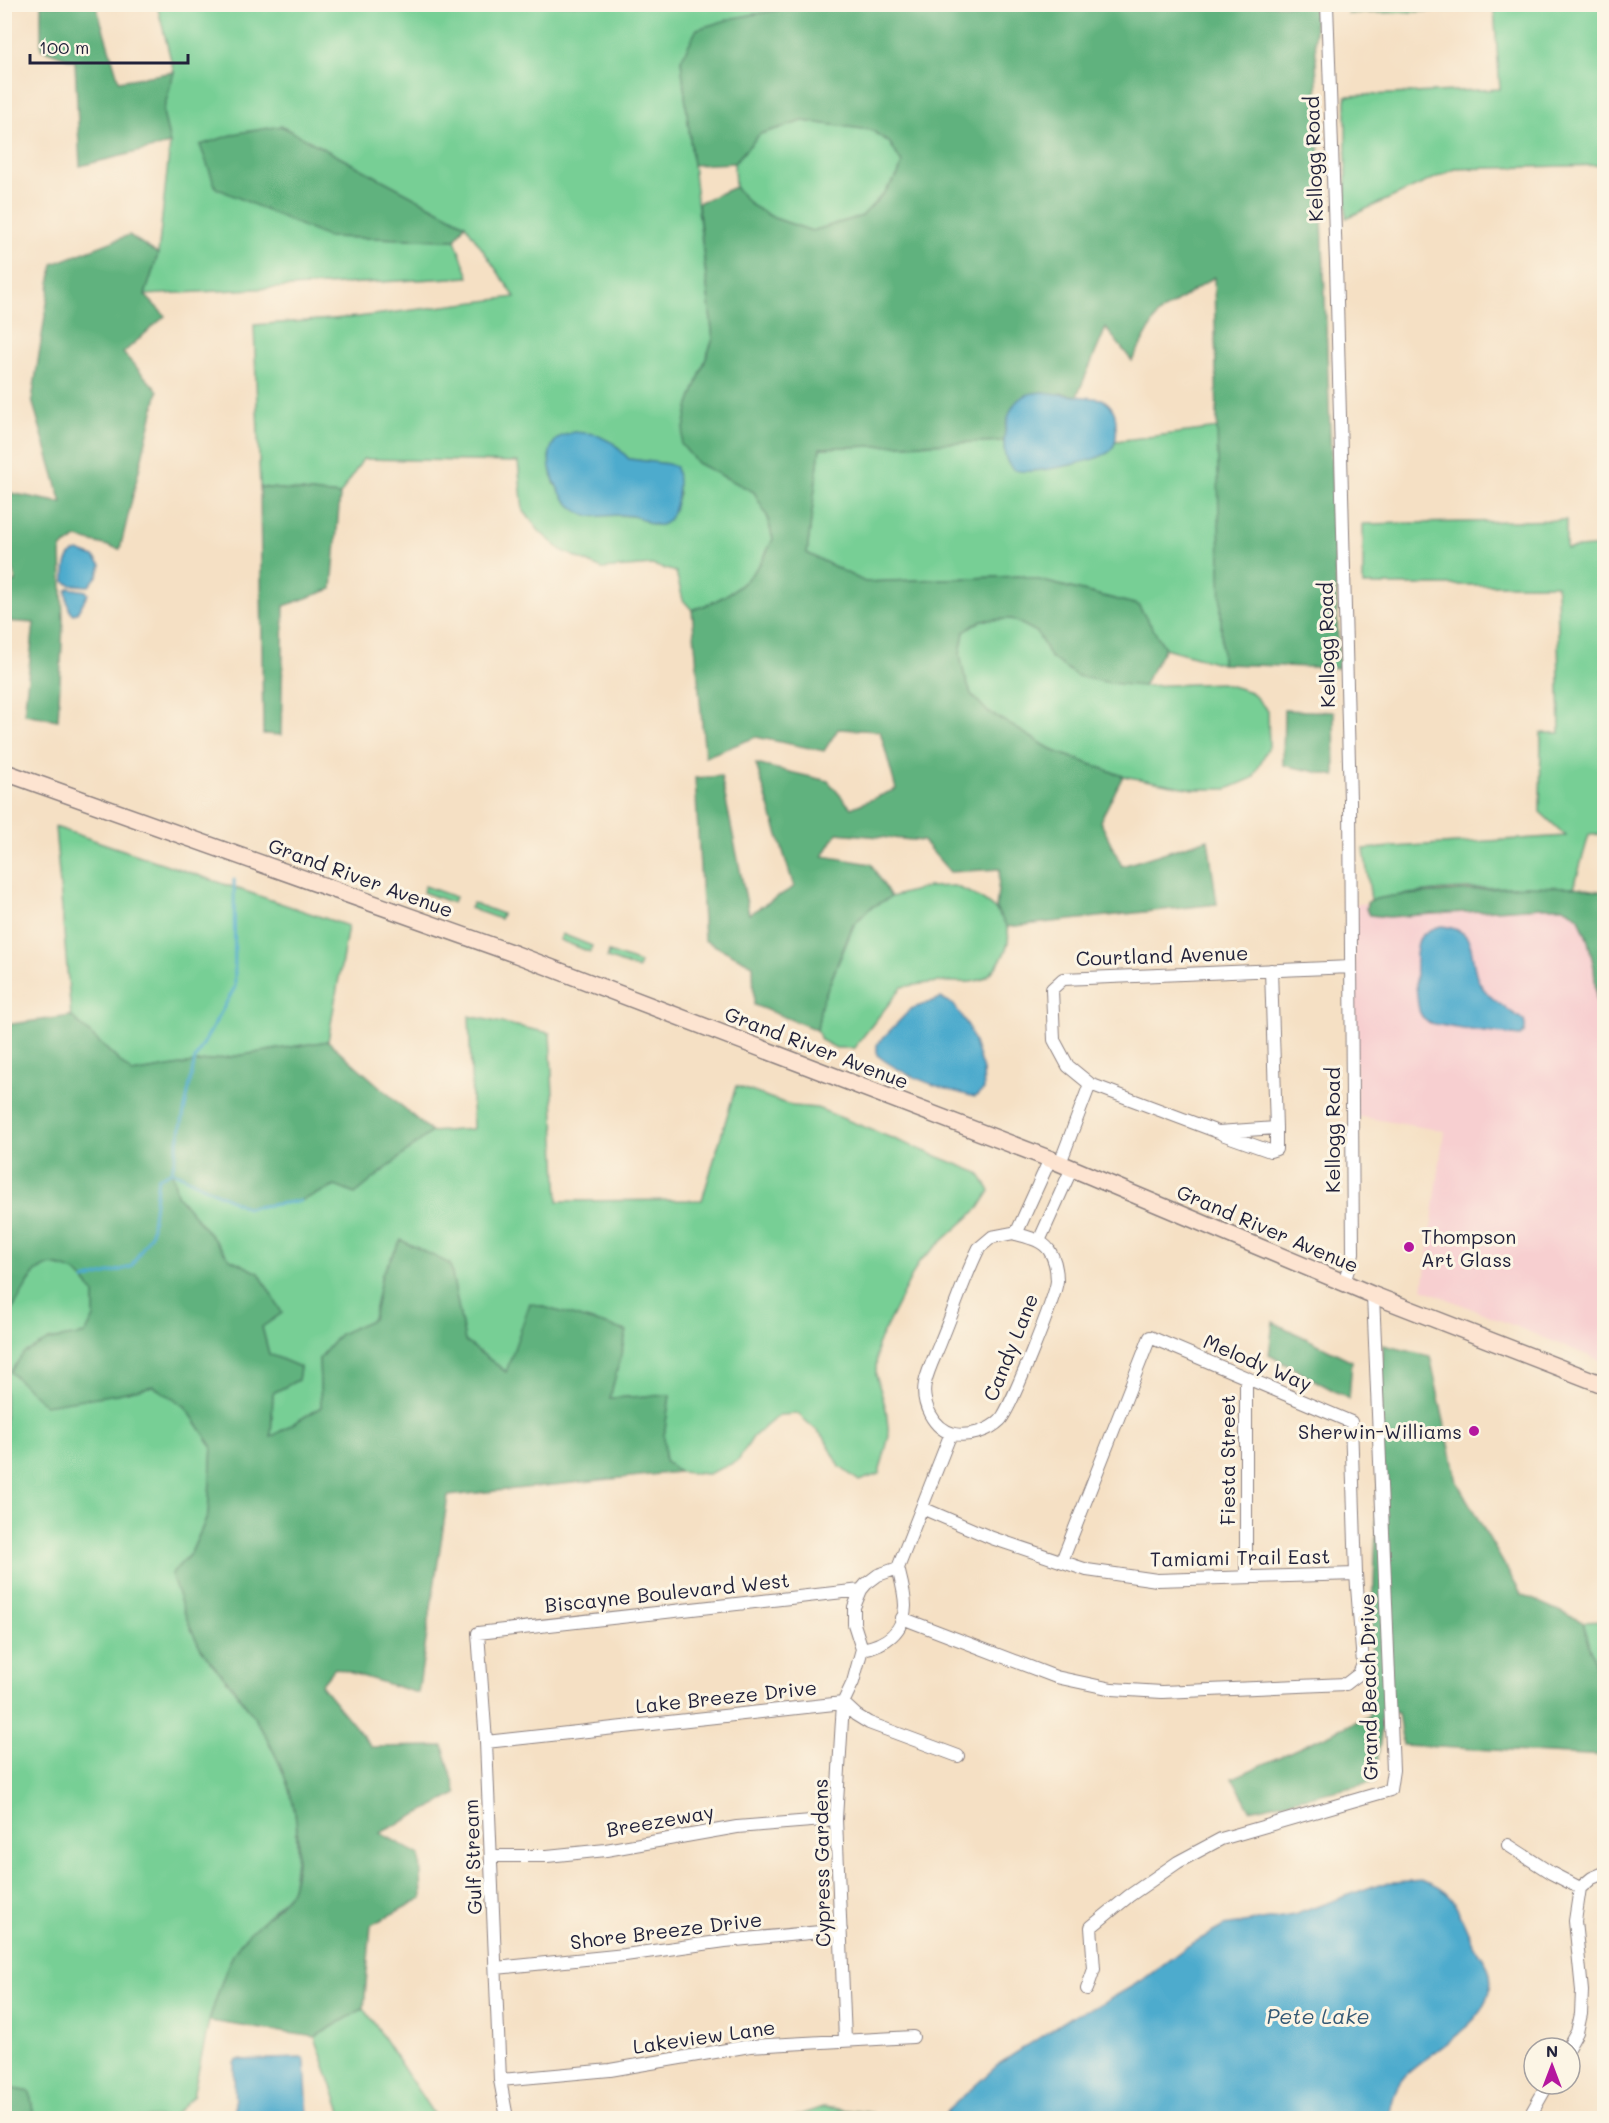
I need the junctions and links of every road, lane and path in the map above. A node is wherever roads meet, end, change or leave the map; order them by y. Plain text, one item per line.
1 (1327, 4) edge
2 (4, 772) edge
3 (1351, 967) junction
4 (1271, 970) junction
5 (1090, 1084) junction
6 (1276, 1128) junction
7 (1218, 1132) junction
8 (1061, 1163) junction
9 (1016, 1234) junction
10 (1039, 1241) junction
11 (1344, 1283) junction
12 (1372, 1295) junction
13 (1246, 1378) junction
14 (1605, 1385) edge
15 (951, 1433) junction
16 (922, 1508) junction
17 (1062, 1561) junction
18 (898, 1568) junction
19 (1356, 1574) junction
20 (1246, 1577) junction
21 (861, 1590) junction
22 (902, 1618) junction
23 (478, 1633) joint
24 (862, 1648) junction
25 (843, 1703) junction
26 (486, 1742) junction
27 (958, 1756) dead end
28 (836, 1819) junction
29 (1508, 1845) dead end
30 (491, 1857) junction
31 (1605, 1873) edge
32 (1580, 1888) junction
33 (841, 1930) junction
34 (496, 1968) junction
35 (1087, 1989) dead end
36 (1574, 2036) edge
37 (913, 2037) dead end
38 (845, 2040) junction
39 (501, 2080) junction
40 (1542, 2096) edge
41 (507, 2118) edge
42 (1530, 2118) edge

1 - 3 street, Kellogg Road
2 - 8 main road, Grand River Avenue
3 - 4 street, Courtland Avenue
3 - 11 street, Kellogg Road
4 - 5 street, Courtland Avenue
4 - 6 street, Courtland Avenue
5 - 7 street, Courtland Avenue
5 - 8 street
6 - 7 street, Courtland Avenue
6 - 7 street, Courtland Avenue
8 - 9 street
8 - 10 street
8 - 11 main road, Grand River Avenue
9 - 10 street
9 - 15 street
10 - 15 street, Candy Lane
11 - 12 main road, Grand River Avenue
12 - 14 main road, Grand River Avenue
12 - 35 street, Grand Beach Drive
13 - 17 street, Melody Way
13 - 19 street, Melody Way
13 - 20 street, Fiesta Street
15 - 16 street
16 - 17 street, Tamiami Trail East
16 - 18 street
17 - 20 street, Tamiami Trail East
18 - 21 street
18 - 22 street
19 - 20 street, Tamiami Trail East
19 - 22 street
21 - 23 street, Biscayne Boulevard West
21 - 24 street
22 - 24 street
23 - 26 street, Gulf Stream
24 - 25 street, Cypress Gardens
25 - 26 street, Lake Breeze Drive
25 - 27 street, Lake Breeze Drive
25 - 28 street, Cypress Gardens
26 - 30 street, Gulf Stream
28 - 30 street, Breezeway
28 - 33 street, Cypress Gardens
29 - 32 street
30 - 34 street, Gulf Stream
31 - 32 street
32 - 36 street
33 - 34 street, Shore Breeze Drive
33 - 38 street, Cypress Gardens
34 - 39 street, Gulf Stream
37 - 38 street, Lakeview Lane
38 - 39 street, Lakeview Lane
39 - 41 street, Gulf Stream
40 - 42 street

